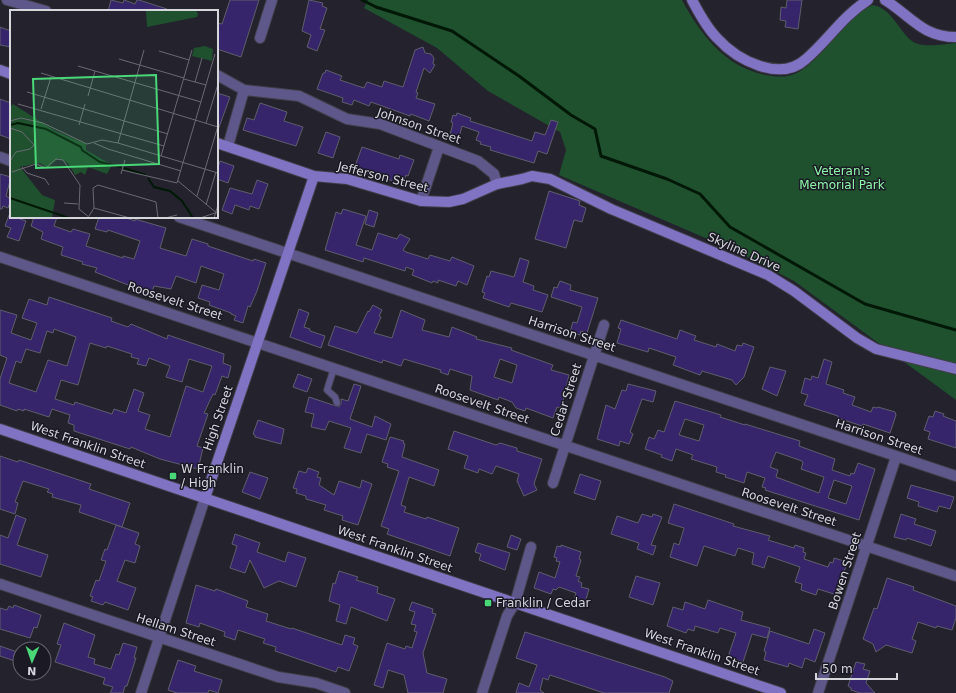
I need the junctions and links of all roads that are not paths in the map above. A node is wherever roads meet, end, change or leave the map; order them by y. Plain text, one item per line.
1 (7, 0) edge
2 (272, 0) edge
3 (692, 0) edge
4 (868, 0) edge
5 (885, 0) edge
6 (40, 10) edge
7 (956, 36) edge
8 (260, 38) dead end
9 (0, 70) edge
10 (10, 74) edge
11 (218, 76) edge
12 (244, 90) junction
13 (218, 143) edge
14 (228, 146) junction
15 (439, 148) junction
16 (0, 157) edge
17 (10, 161) edge
18 (314, 176) junction
19 (497, 184) junction
20 (421, 201) junction
21 (182, 218) edge
22 (288, 253) junction
23 (0, 257) edge
24 (604, 325) dead end
25 (258, 342) junction
26 (595, 355) junction
27 (334, 368) junction
28 (956, 369) edge
29 (337, 403) dead end
30 (0, 429) edge
31 (565, 446) junction
32 (896, 457) junction
33 (956, 476) edge
34 (553, 483) dead end
35 (205, 498) junction
36 (867, 546) junction
37 (531, 547) dead end
38 (956, 576) edge
39 (0, 584) edge
40 (514, 603) junction
41 (159, 638) junction
42 (142, 693) edge
43 (344, 693) edge
44 (482, 693) edge
45 (781, 693) edge
46 (818, 693) edge

1 - 6 street
2 - 8 street
3 - 4 street
5 - 7 street
9 - 10 street
11 - 12 street, Johnson Street
12 - 14 street
12 - 15 street, Johnson Street
13 - 14 street, Jefferson Street
14 - 18 street, Jefferson Street
15 - 19 street, Johnson Street
15 - 20 street
16 - 17 street
18 - 20 street, Jefferson Street
18 - 22 street, High Street
19 - 20 street, Jefferson Street
19 - 28 street, Skyline Drive
21 - 22 street, Harrison Street
22 - 25 street, High Street
22 - 26 street, Harrison Street
23 - 25 street, Roosevelt Street
24 - 26 street, Cedar Street
25 - 27 street, Roosevelt Street
25 - 35 street, High Street
26 - 31 street, Cedar Street
26 - 32 street, Harrison Street
27 - 29 lane
27 - 31 street, Roosevelt Street
30 - 35 street, West Franklin Street
31 - 34 street, Cedar Street
31 - 36 street, Roosevelt Street
32 - 33 street, Harrison Street
32 - 36 street, Bowen Street
35 - 40 street, West Franklin Street
35 - 41 street, High Street
36 - 38 street, Roosevelt Street
36 - 46 street, Bowen Street
37 - 40 street
39 - 41 street, Hellam Street
40 - 44 street
40 - 45 street, West Franklin Street
41 - 42 street, High Street
41 - 43 street, Hellam Street

